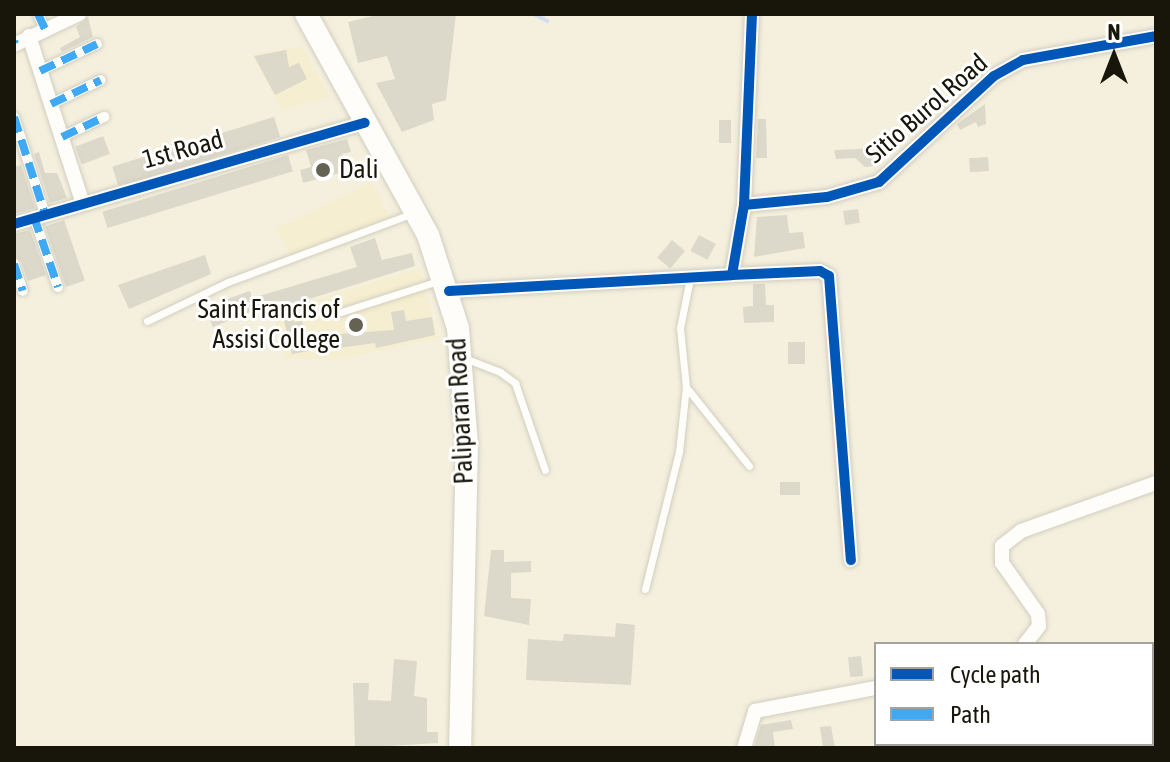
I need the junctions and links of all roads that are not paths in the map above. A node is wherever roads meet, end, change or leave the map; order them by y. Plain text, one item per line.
1 (38, 14) edge
2 (79, 14) edge
3 (306, 14) edge
4 (752, 14) edge
5 (45, 29) junction
6 (29, 36) junction
7 (1156, 36) edge
8 (14, 43) edge
9 (97, 44) dead end
10 (40, 71) junction
11 (101, 80) dead end
12 (51, 104) junction
13 (14, 117) edge
14 (104, 117) dead end
15 (365, 123) junction
16 (62, 137) junction
17 (82, 201) junction
18 (744, 205) junction
19 (416, 212) junction
20 (40, 216) junction
21 (14, 223) edge
22 (14, 264) edge
23 (732, 275) junction
24 (690, 278) junction
25 (447, 285) junction
26 (58, 287) dead end
27 (23, 291) dead end
28 (341, 312) dead end
29 (147, 321) dead end
30 (461, 358) junction
31 (686, 387) junction
32 (749, 466) dead end
33 (545, 470) dead end
34 (1156, 483) edge
35 (851, 560) dead end
36 (645, 589) dead end
37 (1027, 642) edge
38 (874, 688) edge
39 (460, 748) edge
40 (744, 748) edge

1 - 5 street
2 - 5 street
3 - 15 main road, Paliparan Road
4 - 18 street
5 - 6 street
6 - 8 street
6 - 10 street
7 - 18 street, Sitio Burol Road
9 - 10 street
10 - 12 street
11 - 12 street
12 - 16 street
13 - 20 street
14 - 16 street
15 - 17 street, 1st Road
15 - 19 main road, Paliparan Road
16 - 17 street
17 - 20 street, 1st Road
18 - 23 street
19 - 25 main road, Paliparan Road
19 - 29 lane
20 - 21 street, 1st Road
20 - 26 street
22 - 27 street
23 - 24 street
23 - 35 street
24 - 25 street
24 - 31 lane
25 - 28 lane
25 - 30 main road, Paliparan Road
30 - 33 lane
30 - 39 main road, Paliparan Road
31 - 32 lane
31 - 36 lane
34 - 37 street
38 - 40 street

